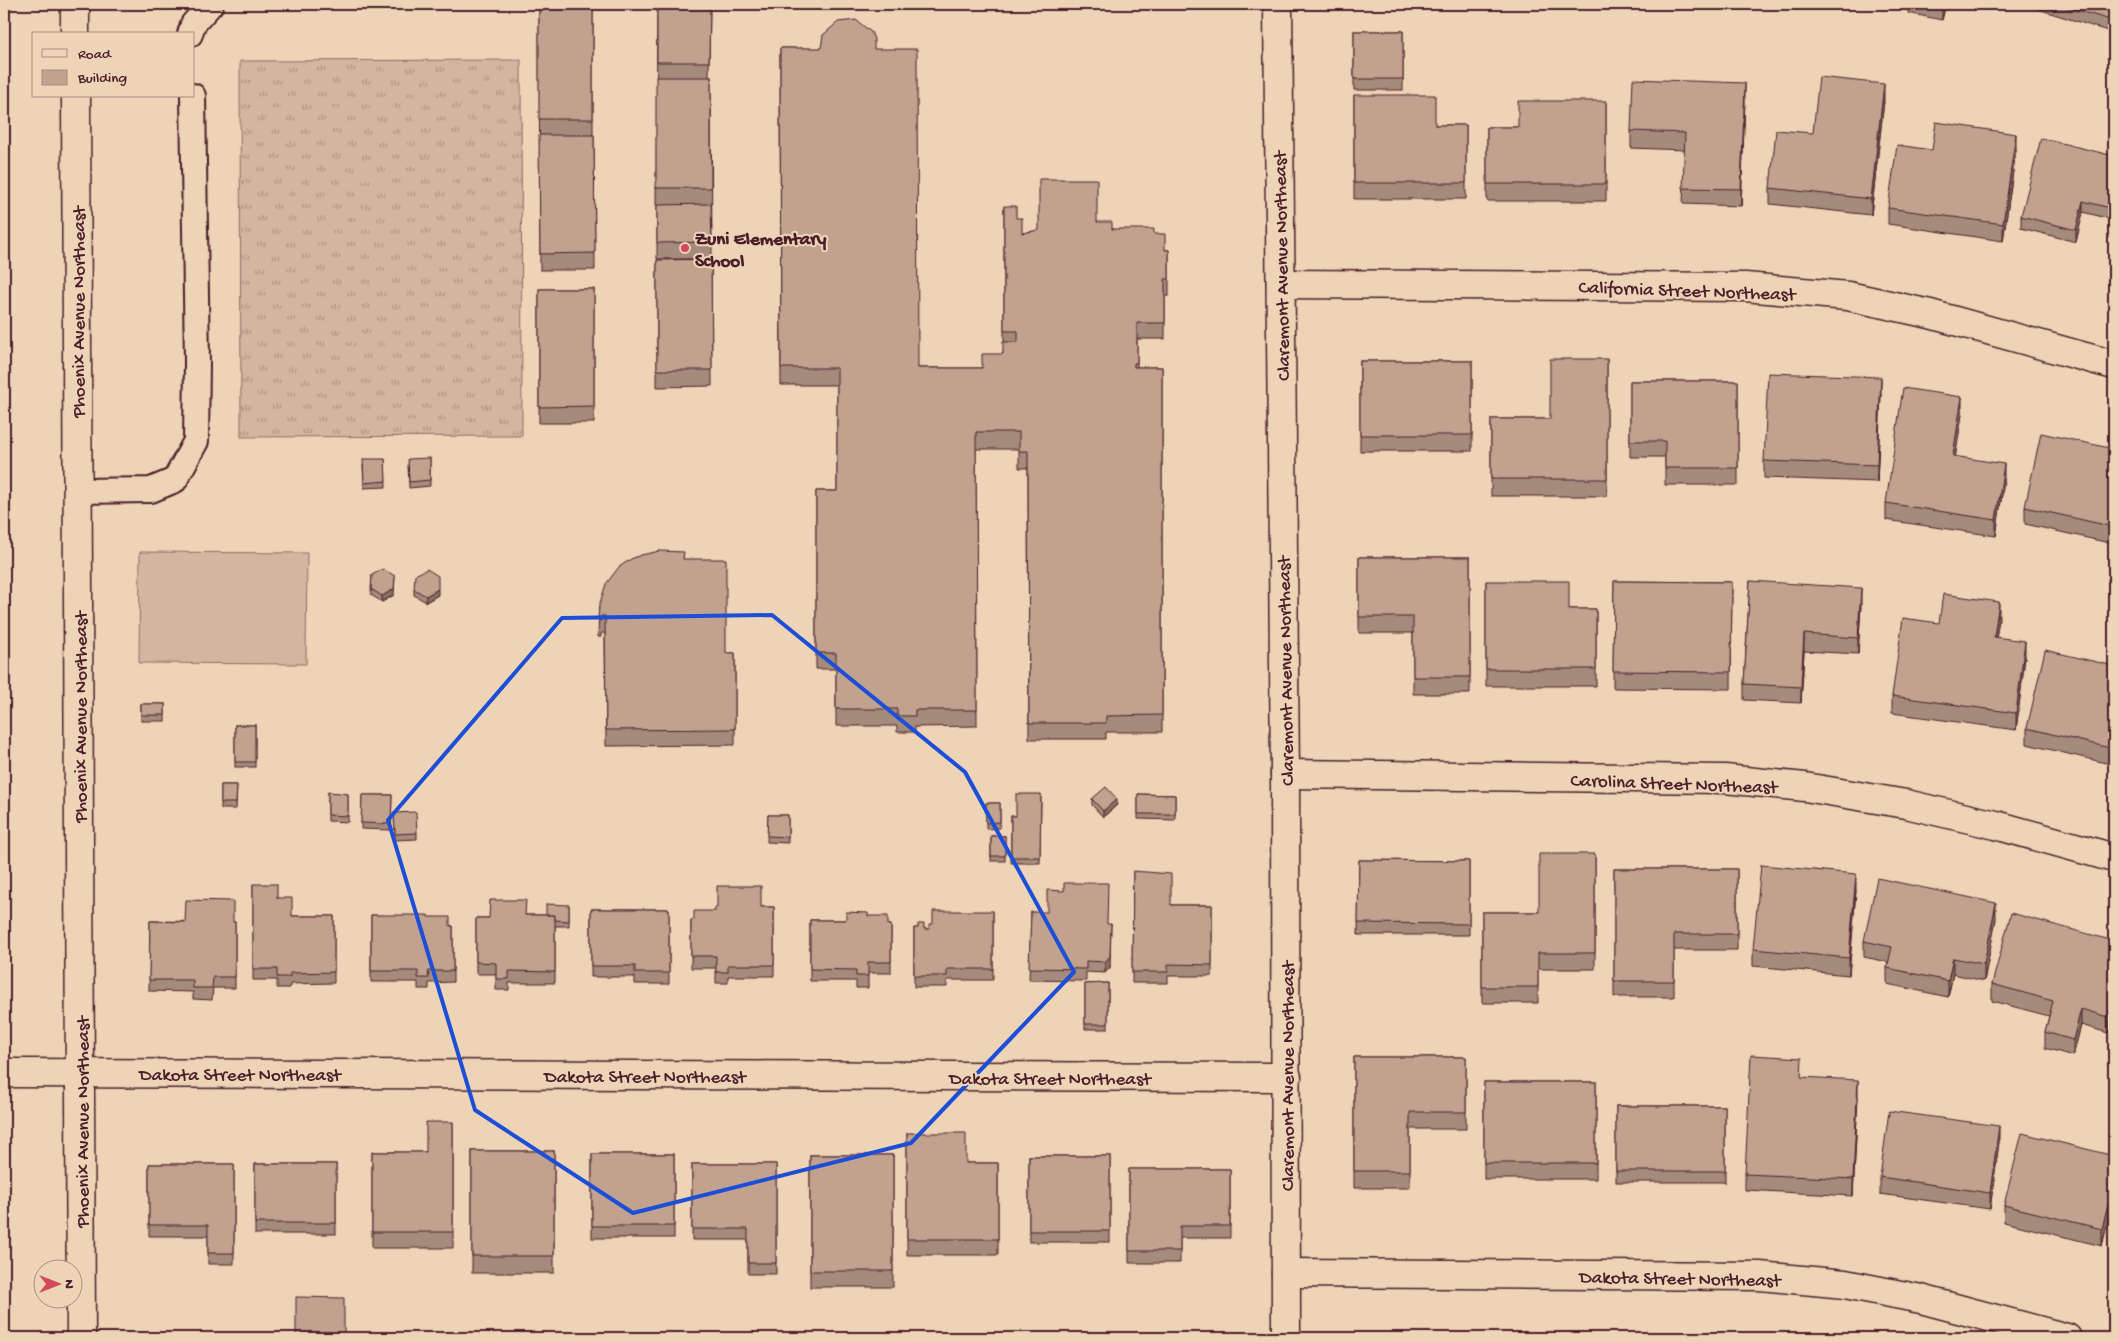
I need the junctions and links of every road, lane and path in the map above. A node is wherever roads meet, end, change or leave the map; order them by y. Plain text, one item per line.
1 (75, 4) edge
2 (210, 4) edge
3 (1278, 4) edge
4 (75, 32) edge
5 (191, 32) edge
6 (76, 98) edge
7 (192, 98) edge
8 (1281, 284) junction
9 (2114, 365) edge
10 (78, 491) junction
11 (1285, 774) junction
12 (2114, 858) edge
13 (81, 1072) junction
14 (4, 1073) edge
15 (1287, 1077) junction
16 (1286, 1273) junction
17 (81, 1338) edge
18 (1286, 1338) edge
19 (2066, 1338) edge

1 - 4 street
2 - 5 lane
3 - 8 street, Claremont Avenue Northeast
6 - 10 street, Phoenix Avenue Northeast
7 - 10 lane
8 - 9 street, California Street Northeast
8 - 11 street, Claremont Avenue Northeast
10 - 13 street, Phoenix Avenue Northeast
11 - 12 street, Carolina Street Northeast
11 - 15 street, Claremont Avenue Northeast
13 - 14 street, Dakota Street Northeast
13 - 15 street, Dakota Street Northeast
13 - 17 street, Phoenix Avenue Northeast
15 - 16 street, Claremont Avenue Northeast
16 - 18 street, Claremont Avenue Northeast
16 - 19 street, Dakota Street Northeast

